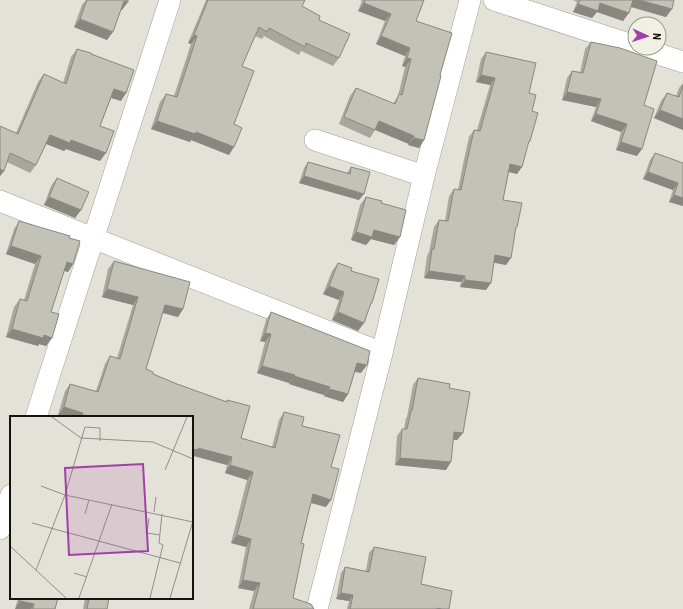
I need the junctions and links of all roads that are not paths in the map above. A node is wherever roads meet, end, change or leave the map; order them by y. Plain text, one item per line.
1 (170, 0) edge
2 (470, 0) edge
3 (494, 0) edge
4 (627, 43) edge
5 (665, 56) edge
6 (683, 62) edge
7 (315, 140) dead end
8 (424, 176) junction
9 (0, 201) edge
10 (94, 239) junction
11 (382, 353) junction
12 (36, 416) edge
13 (10, 498) edge
14 (0, 529) edge
15 (317, 609) edge

1 - 10 street
2 - 8 street
3 - 4 street
5 - 6 street
7 - 8 street
8 - 11 street
9 - 10 street
10 - 11 street
10 - 12 street
11 - 15 street
13 - 14 street

